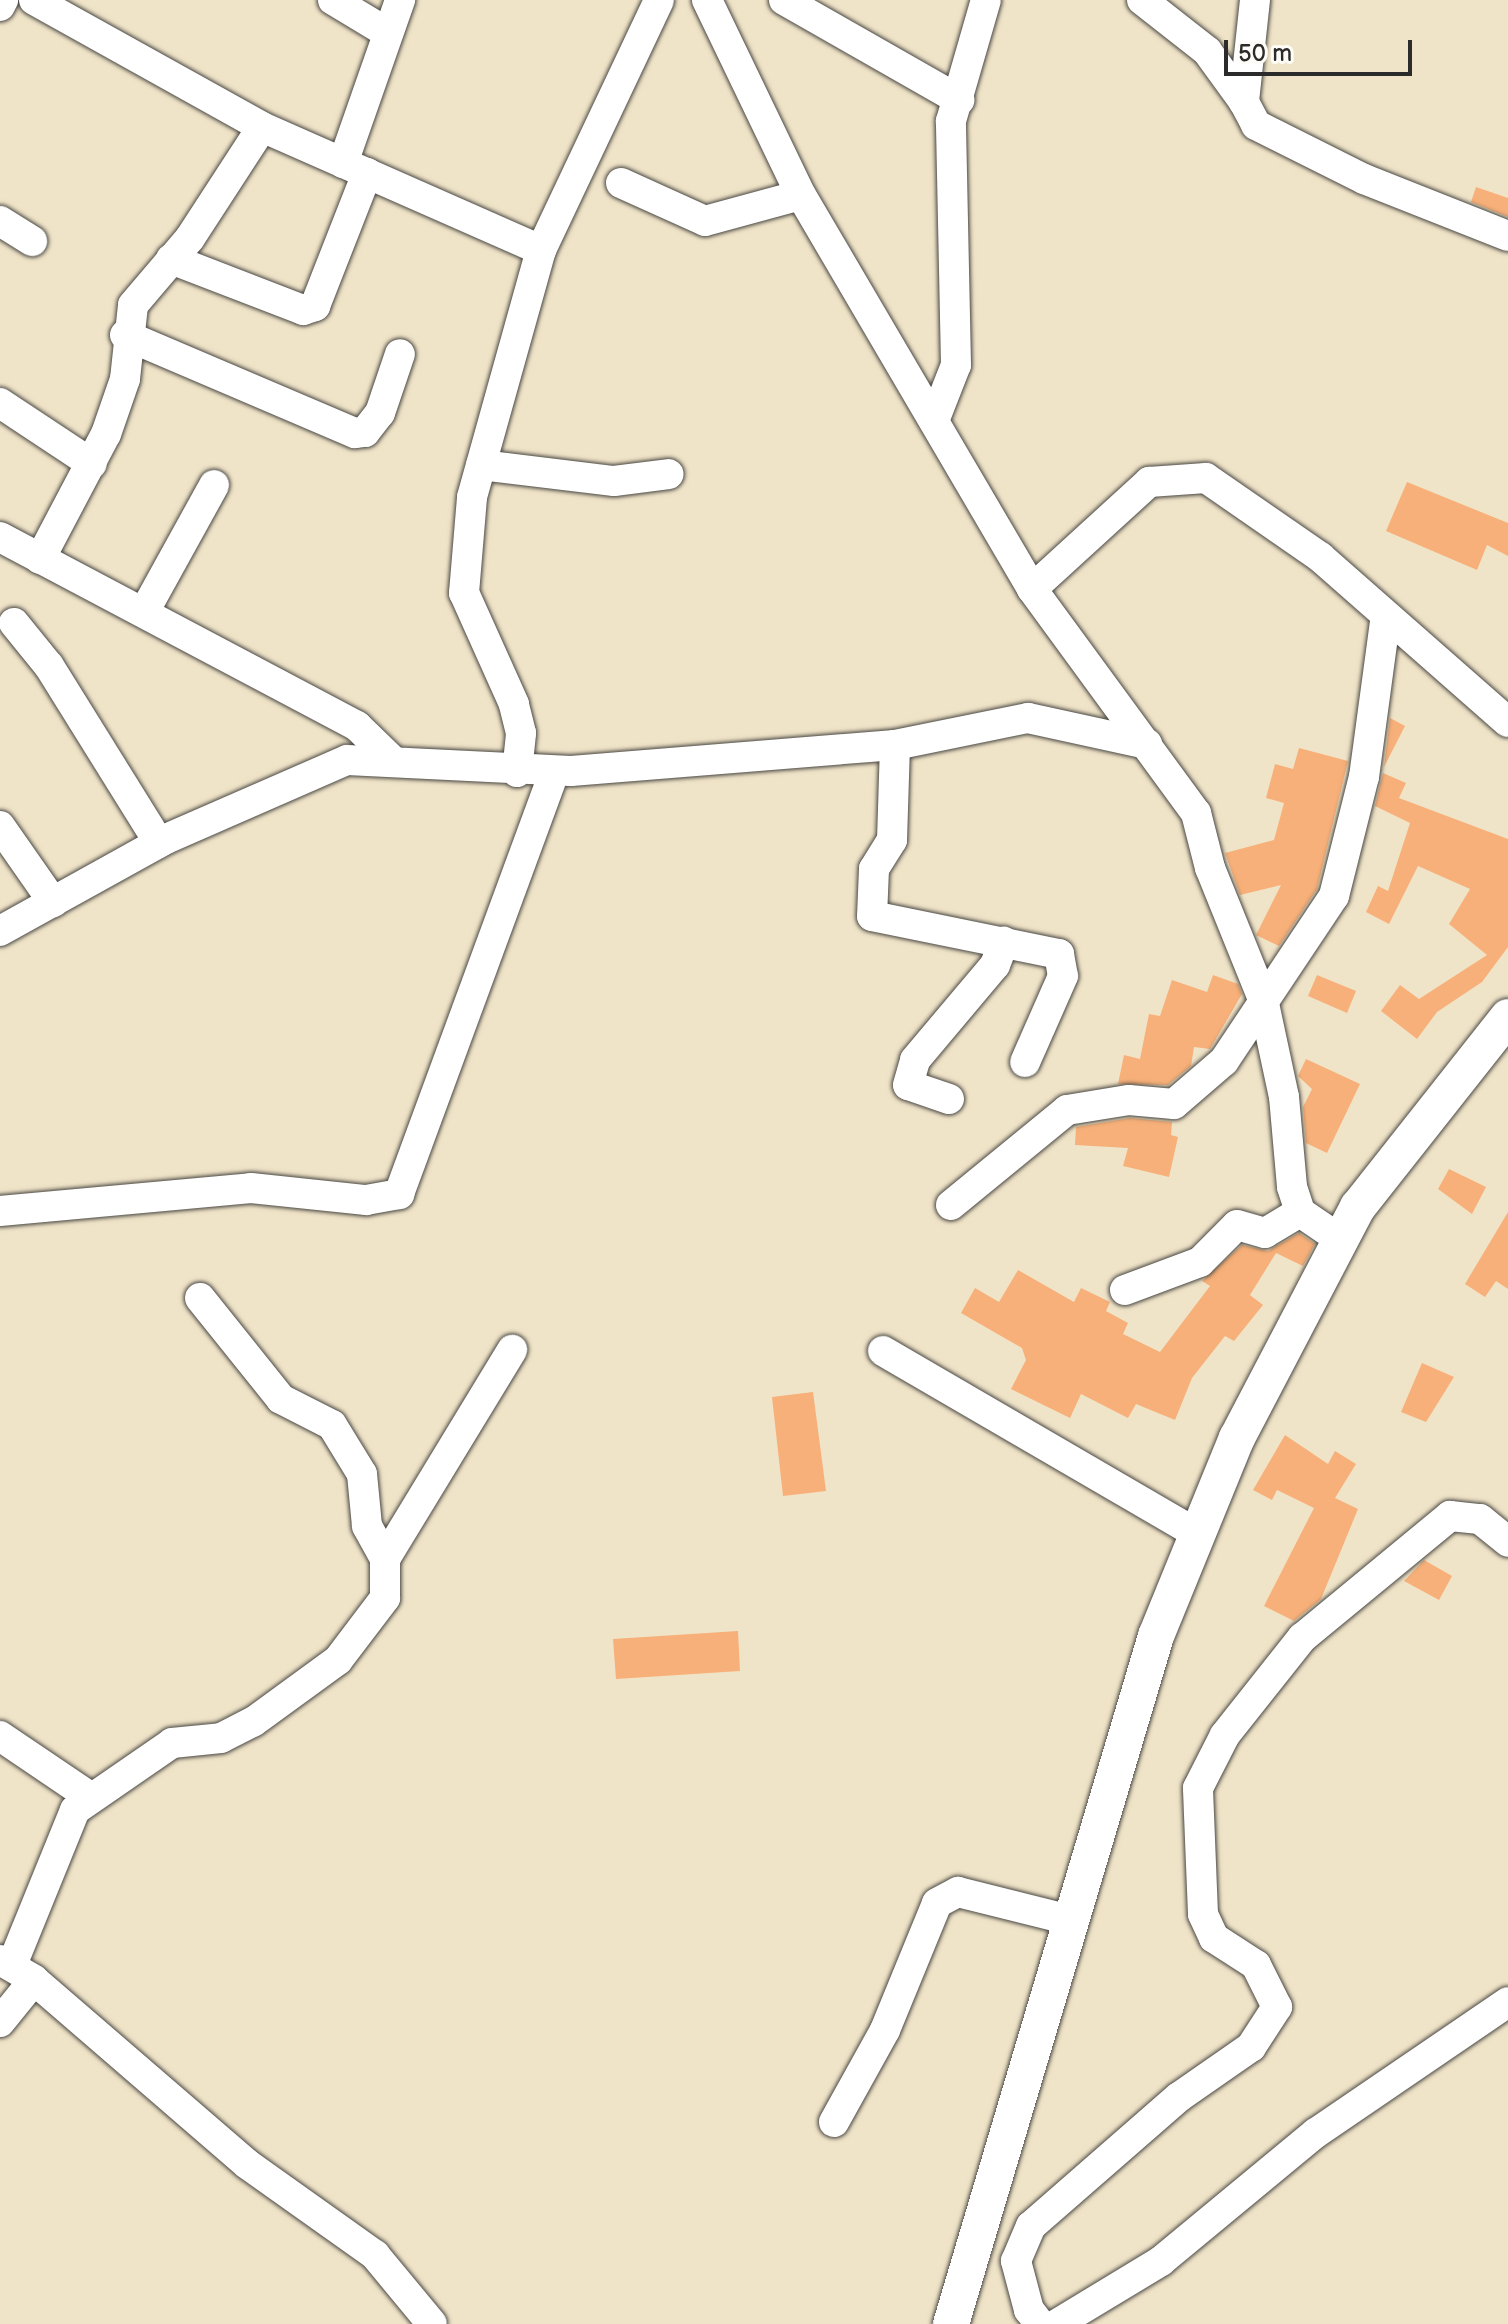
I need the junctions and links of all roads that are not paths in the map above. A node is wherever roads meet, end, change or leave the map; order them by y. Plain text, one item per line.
1 (3, 0) edge
2 (34, 0) edge
3 (333, 0) edge
4 (400, 0) edge
5 (659, 0) edge
6 (707, 0) edge
7 (784, 0) edge
8 (986, 0) edge
9 (1142, 0) edge
10 (1255, 0) edge
11 (0, 6) edge
12 (383, 30) junction
13 (959, 100) junction
14 (1244, 102) junction
15 (262, 127) junction
16 (355, 168) junction
17 (621, 183) dead end
18 (801, 195) junction
19 (0, 221) edge
20 (1508, 236) edge
21 (32, 241) dead end
22 (541, 250) junction
23 (171, 259) junction
24 (125, 335) junction
25 (400, 354) dead end
26 (0, 403) edge
27 (934, 421) junction
28 (92, 464) junction
29 (481, 465) junction
30 (669, 474) dead end
31 (214, 485) dead end
32 (0, 537) edge
33 (40, 559) junction
34 (1032, 589) junction
35 (144, 612) junction
36 (1385, 621) junction
37 (14, 623) dead end
38 (1508, 722) edge
39 (1147, 744) junction
40 (895, 745) junction
41 (391, 759) junction
42 (517, 772) junction
43 (554, 772) junction
44 (0, 826) edge
45 (159, 843) junction
46 (53, 902) junction
47 (0, 931) edge
48 (1004, 942) junction
49 (1263, 999) junction
50 (1508, 1017) edge
51 (1025, 1062) dead end
52 (949, 1099) dead end
53 (951, 1205) dead end
54 (0, 1211) edge
55 (1300, 1212) junction
56 (1341, 1240) junction
57 (1125, 1290) dead end
58 (200, 1298) dead end
59 (512, 1350) dead end
60 (883, 1351) dead end
61 (1197, 1534) junction
62 (1508, 1542) edge
63 (385, 1559) junction
64 (0, 1736) edge
65 (90, 1797) junction
66 (1070, 1920) junction
67 (16, 1968) edge
68 (1508, 2002) edge
69 (0, 2022) edge
70 (834, 2122) dead end
71 (414, 2317) edge
72 (951, 2324) edge
73 (1040, 2324) edge
74 (1057, 2324) edge

1 - 11 street
2 - 15 street
3 - 12 street
4 - 12 street
5 - 22 street
6 - 18 street
7 - 13 street
8 - 13 street
9 - 14 street
10 - 14 street
12 - 16 street
13 - 27 street
14 - 20 street
15 - 16 street
15 - 23 street
16 - 22 street
16 - 23 street
17 - 18 street
18 - 27 street
19 - 21 street
22 - 29 street
23 - 24 street
24 - 25 street
24 - 28 street
26 - 28 street
27 - 34 street
28 - 33 street
29 - 30 street
29 - 42 street
31 - 35 street
32 - 33 street
33 - 35 street
34 - 36 street
34 - 39 street
35 - 41 street
36 - 38 street
36 - 49 street
37 - 45 street
39 - 40 street
39 - 49 street
40 - 43 street
40 - 48 street
41 - 42 street
41 - 45 street
42 - 43 street
43 - 54 street
44 - 46 street
45 - 46 street
46 - 47 street
48 - 51 street
48 - 52 street
49 - 53 street
49 - 55 street
50 - 56 main road
55 - 56 street
55 - 57 street
56 - 61 main road
58 - 63 street
59 - 63 street
60 - 61 street
61 - 66 main road
62 - 73 street
63 - 65 street
64 - 65 street
65 - 67 street
66 - 70 street
66 - 72 main road
67 - 69 street
67 - 71 street
68 - 74 street

